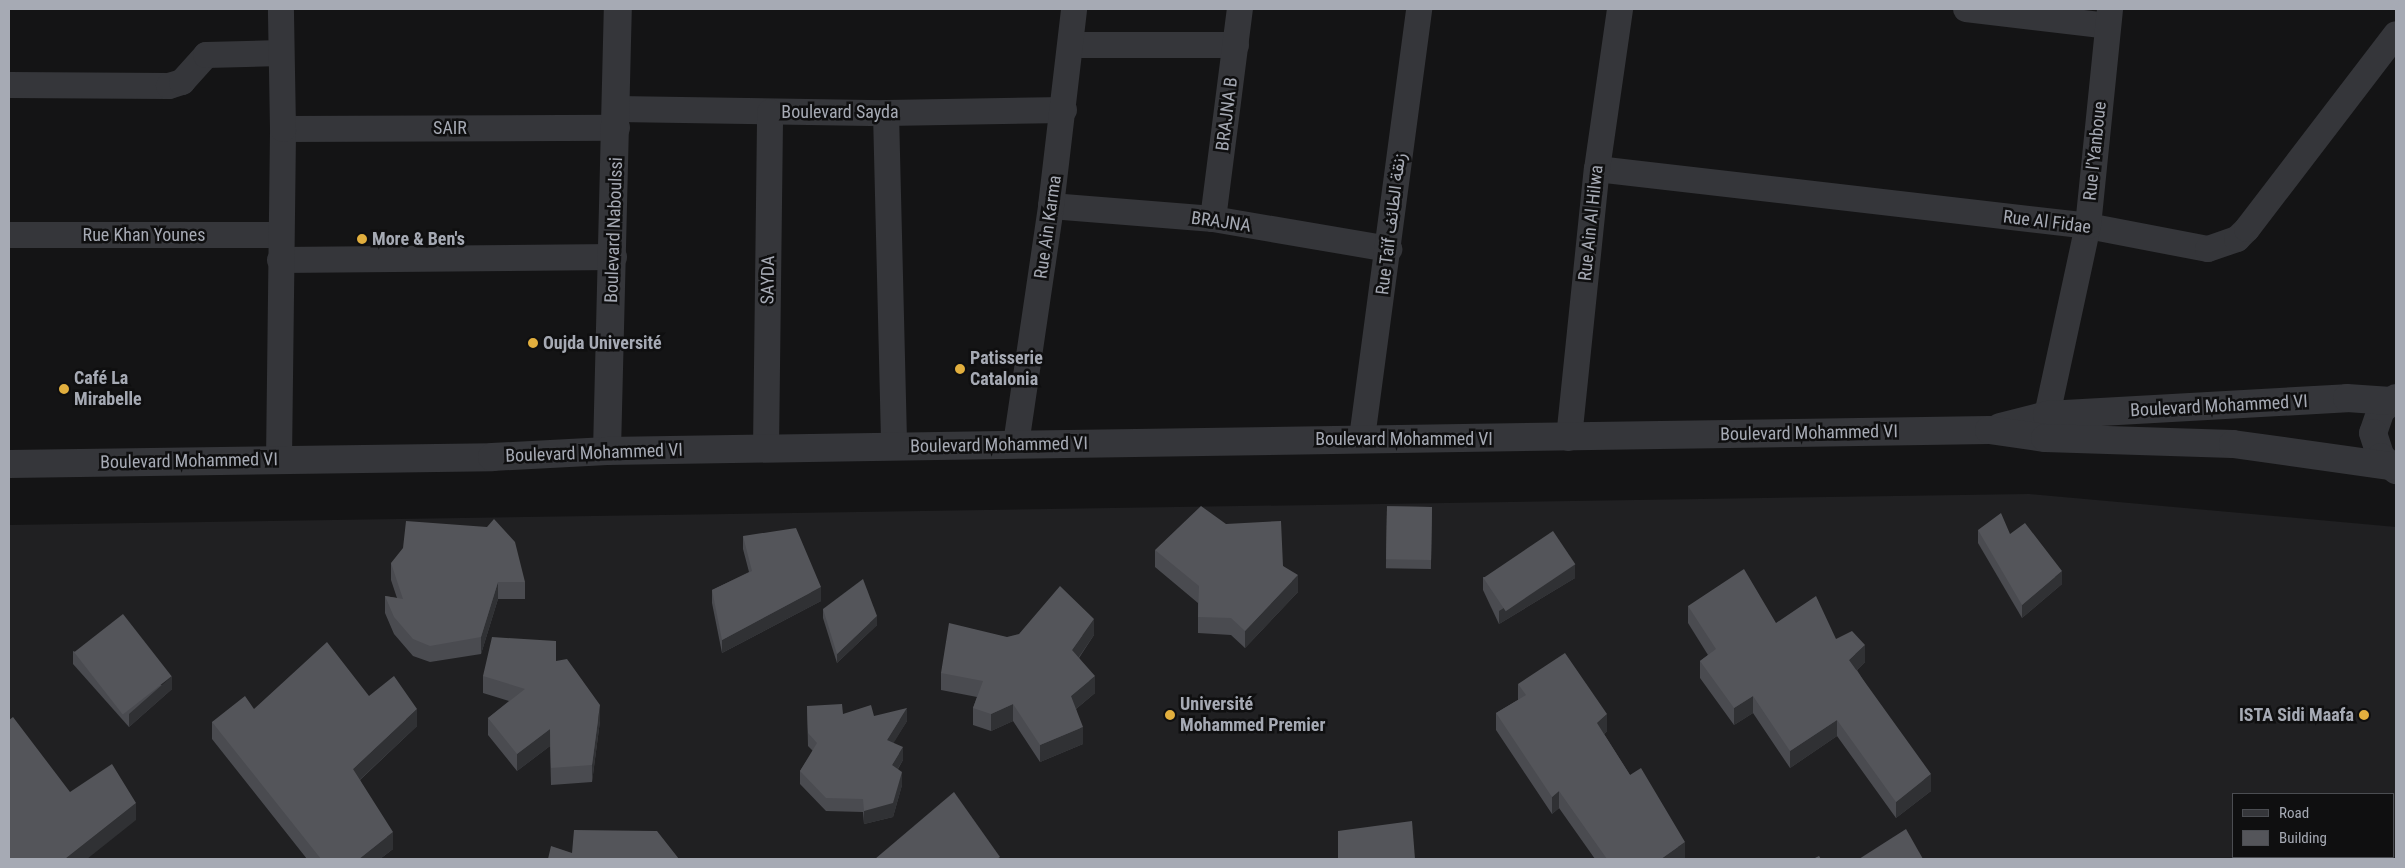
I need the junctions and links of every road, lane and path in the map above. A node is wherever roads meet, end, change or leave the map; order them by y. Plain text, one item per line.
1 (281, 9) edge
2 (618, 9) edge
3 (1074, 9) edge
4 (1240, 9) edge
5 (1419, 9) edge
6 (1620, 9) edge
7 (1966, 9) edge
8 (2109, 17) edge
9 (2396, 34) edge
10 (1072, 45) junction
11 (1236, 45) junction
12 (281, 53) junction
13 (9, 85) edge
14 (1064, 110) junction
15 (770, 112) junction
16 (886, 112) junction
17 (617, 118) junction
18 (283, 129) junction
19 (1597, 169) junction
20 (1051, 206) junction
21 (1213, 219) junction
22 (2088, 226) junction
23 (9, 235) edge
24 (280, 247) junction
25 (1389, 249) junction
26 (614, 257) junction
27 (2394, 399) edge
28 (2046, 427) junction
29 (1362, 438) junction
30 (1569, 438) junction
31 (1016, 444) junction
32 (894, 446) junction
33 (766, 449) junction
34 (607, 451) junction
35 (279, 460) junction
36 (9, 464) edge
37 (2393, 468) edge

1 - 12 street
2 - 17 street, Boulevard Naboulssi
3 - 10 street, Rue Ain Karma
4 - 11 street, BRAJNA B
5 - 25 street, Rue Taïf زنقة الطائف
6 - 19 street, Rue Ain Al Hilwa
7 - 8 street
8 - 22 street, Rue l’Yanboue
9 - 22 street, Rue Al Fidae
10 - 11 street
10 - 14 street, Rue Ain Karma
11 - 21 street, BRAJNA B
12 - 13 street
12 - 18 street
14 - 16 street, Boulevard Sayda
14 - 20 street, Rue Ain Karma
15 - 16 street, Boulevard Sayda
15 - 17 street, Boulevard Sayda
15 - 33 street, SAYDA
16 - 32 street
17 - 18 street, SAIR
17 - 26 street, Boulevard Naboulssi
18 - 24 street
19 - 22 street, Rue Al Fidae
19 - 30 street, Rue Ain Al Hilwa
20 - 21 street, BRAJNA
20 - 31 street, Rue Ain Karma
21 - 25 street, BRAJNA
22 - 28 street, Rue l’Yanboue
23 - 24 street, Rue Khan Younes
24 - 26 street, Rue Khan Younes
24 - 35 street
25 - 29 street, Rue Taïf زنقة الطائف
26 - 34 street, Boulevard Naboulssi
27 - 28 street, Boulevard Mohammed VI
27 - 37 street
28 - 30 street, Boulevard Mohammed VI
28 - 37 street, Boulevard Mohammed VI
29 - 30 street, Boulevard Mohammed VI
29 - 31 street, Boulevard Mohammed VI
31 - 32 street, Boulevard Mohammed VI
32 - 33 street, Boulevard Mohammed VI
33 - 34 street, Boulevard Mohammed VI
34 - 35 street, Boulevard Mohammed VI
35 - 36 street, Boulevard Mohammed VI

